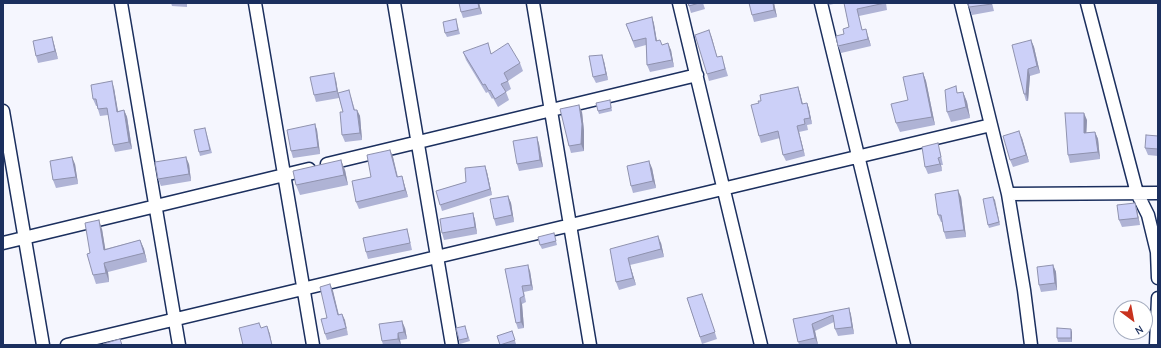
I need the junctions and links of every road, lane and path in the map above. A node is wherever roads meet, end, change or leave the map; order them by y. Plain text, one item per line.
1 (120, 3) edge
2 (255, 3) edge
3 (394, 3) edge
4 (533, 3) edge
5 (679, 3) edge
6 (820, 3) edge
7 (960, 3) edge
8 (1086, 3) edge
9 (696, 75) junction
10 (551, 110) junction
11 (3, 111) edge
12 (991, 125) junction
13 (417, 142) junction
14 (858, 157) junction
15 (284, 175) junction
16 (724, 189) junction
17 (1137, 193) junction
18 (1158, 193) edge
19 (1008, 194) junction
20 (155, 206) junction
21 (570, 225) junction
22 (24, 238) junction
23 (3, 243) edge
24 (437, 257) junction
25 (1158, 278) edge
26 (303, 289) junction
27 (1158, 298) edge
28 (175, 319) junction
29 (43, 345) edge
30 (67, 345) edge
31 (179, 345) edge
32 (313, 345) edge
33 (452, 345) edge
34 (590, 345) edge
35 (761, 345) edge
36 (904, 345) edge
37 (1031, 345) edge
38 (1156, 345) edge

1 - 20 street
2 - 15 street
3 - 13 street
4 - 10 street
5 - 9 street
6 - 14 street
7 - 12 street
8 - 17 street
9 - 10 street
9 - 16 street
10 - 13 street
10 - 21 street
11 - 22 street
12 - 14 street
12 - 19 street
13 - 15 street
13 - 24 street
14 - 16 street
14 - 36 street
15 - 20 street
15 - 26 street
16 - 21 street
16 - 35 street
17 - 18 street
17 - 19 street
17 - 25 street
19 - 37 street
20 - 22 street
20 - 28 street
21 - 24 street
21 - 34 street
22 - 23 street
22 - 29 street
24 - 26 street
24 - 33 street
26 - 28 street
26 - 32 street
27 - 38 street
28 - 30 street
28 - 31 street

